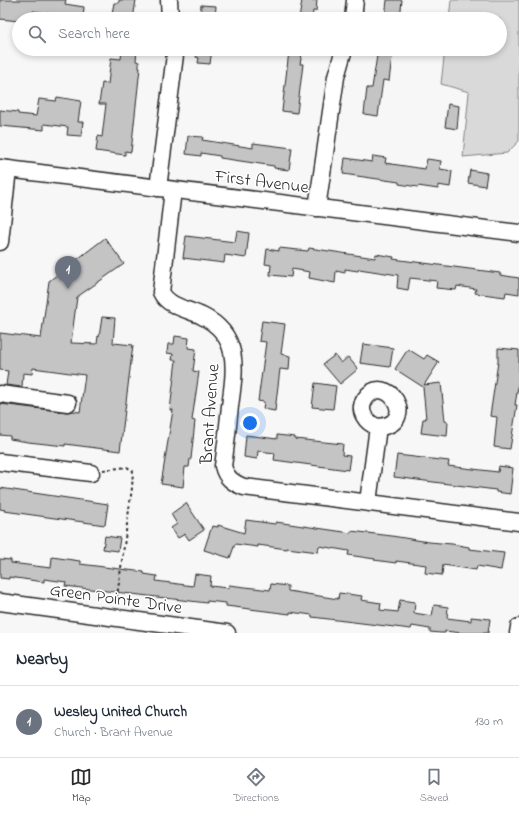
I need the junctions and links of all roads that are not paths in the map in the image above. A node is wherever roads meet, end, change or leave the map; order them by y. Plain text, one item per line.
1 (169, 0) edge
2 (355, 0) edge
3 (170, 12) edge
4 (354, 12) edge
5 (175, 56) edge
6 (342, 56) edge
7 (4, 169) edge
8 (165, 189) junction
9 (317, 208) junction
10 (519, 233) edge
11 (0, 242) edge
12 (0, 394) edge
13 (68, 403) dead end
14 (378, 427) dead end
15 (0, 462) edge
16 (91, 473) road end
17 (368, 502) junction
18 (519, 522) edge
19 (0, 602) edge
20 (519, 627) edge
21 (227, 633) edge
22 (518, 633) edge

1 - 3 street
2 - 4 street
5 - 8 street, Brant Avenue
6 - 9 street
7 - 8 street, First Avenue
7 - 11 street
8 - 9 street, First Avenue
8 - 17 street, Brant Avenue
9 - 10 street, First Avenue
12 - 13 street
14 - 17 street
15 - 16 street
17 - 18 street, Brant Avenue
19 - 21 street, Green Pointe Drive
20 - 22 street

